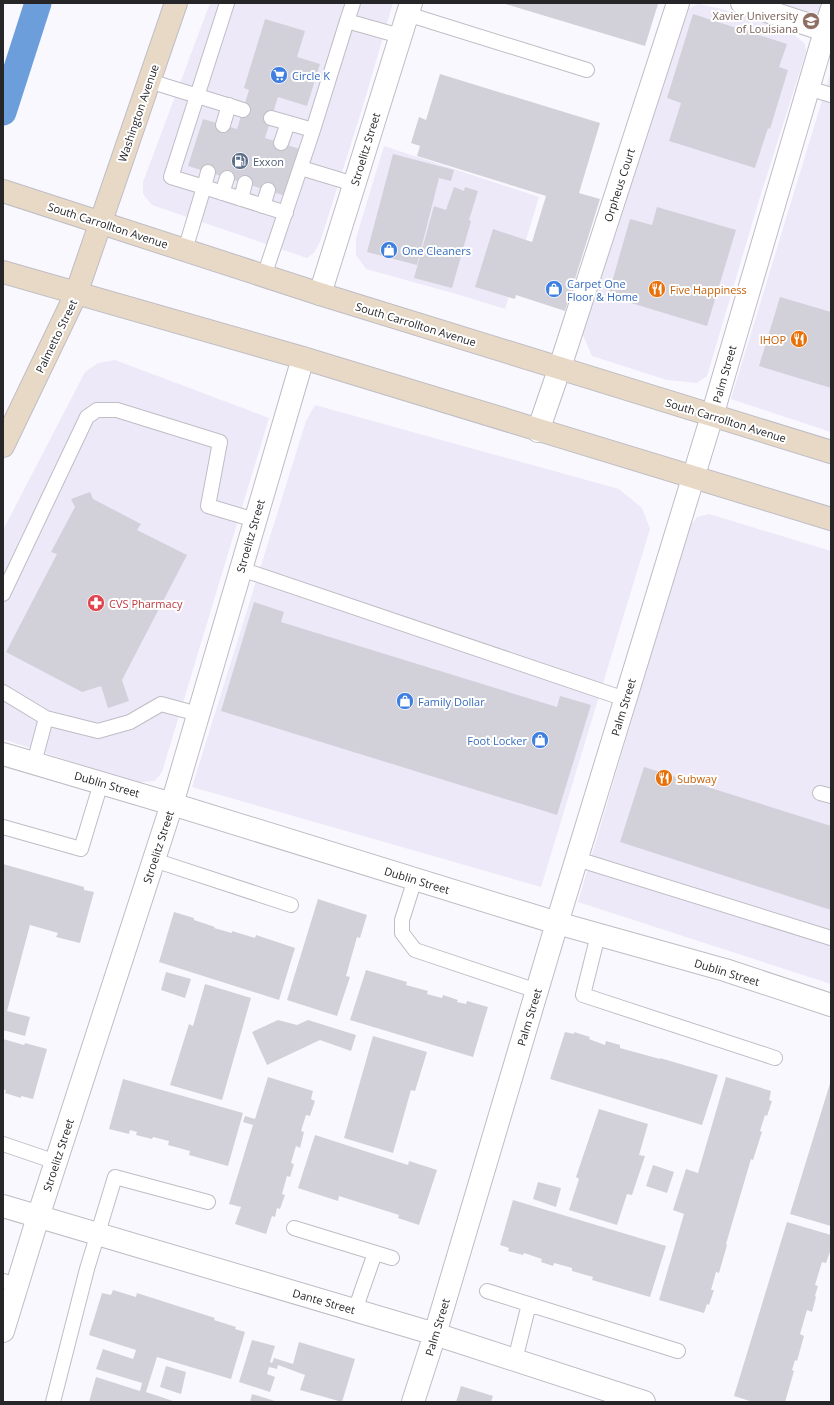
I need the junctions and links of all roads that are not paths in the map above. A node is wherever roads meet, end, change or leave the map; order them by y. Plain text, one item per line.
1 (176, 3) edge
2 (227, 3) edge
3 (353, 3) edge
4 (678, 3) edge
5 (742, 3) edge
6 (409, 8) edge
7 (347, 21) junction
8 (829, 24) edge
9 (400, 36) junction
10 (587, 70) dead end
11 (149, 81) junction
12 (808, 88) junction
13 (197, 95) junction
14 (831, 96) edge
15 (229, 105) junction
16 (243, 110) dead end
17 (271, 118) dead end
18 (288, 123) junction
19 (223, 125) dead end
20 (314, 130) junction
21 (282, 143) dead end
22 (301, 168) junction
23 (208, 172) dead end
24 (227, 178) dead end
25 (245, 183) dead end
26 (354, 184) junction
27 (204, 187) junction
28 (268, 190) dead end
29 (3, 191) edge
30 (222, 193) junction
31 (241, 199) junction
32 (263, 206) junction
33 (286, 214) junction
34 (99, 222) junction
35 (185, 250) junction
36 (3, 272) edge
37 (264, 276) junction
38 (76, 294) junction
39 (320, 294) junction
40 (302, 358) junction
41 (560, 368) junction
42 (712, 416) junction
43 (538, 431) junction
44 (3, 446) edge
45 (831, 452) edge
46 (692, 478) junction
47 (831, 519) edge
48 (255, 520) junction
49 (241, 569) junction
50 (3, 594) edge
51 (3, 692) edge
52 (625, 700) junction
53 (198, 714) junction
54 (46, 718) junction
55 (3, 754) edge
56 (34, 763) junction
57 (101, 783) junction
58 (172, 804) junction
59 (3, 827) edge
60 (576, 859) junction
61 (154, 860) junction
62 (415, 879) junction
63 (291, 905) dead end
64 (557, 923) junction
65 (598, 935) junction
66 (831, 938) edge
67 (537, 991) junction
68 (831, 1004) edge
69 (775, 1058) dead end
70 (3, 1144) edge
71 (56, 1162) junction
72 (208, 1202) dead end
73 (3, 1206) edge
74 (38, 1217) junction
75 (294, 1228) dead end
76 (97, 1234) junction
77 (375, 1253) junction
78 (392, 1258) dead end
79 (10, 1283) edge
80 (486, 1291) dead end
81 (530, 1304) junction
82 (355, 1310) junction
83 (3, 1331) edge
84 (435, 1334) junction
85 (678, 1351) dead end
86 (515, 1360) junction
87 (53, 1402) edge
88 (414, 1402) edge
89 (644, 1402) edge

1 - 11 main road, Washington Avenue
2 - 13 lane
3 - 7 lane
4 - 41 street, Orpheus Court
5 - 8 street
6 - 9 street, Stroelitz Street
6 - 10 lane
7 - 9 lane
7 - 20 lane
8 - 12 street, Palm Street
9 - 26 street, Stroelitz Street
11 - 13 lane
11 - 34 main road, Washington Avenue
12 - 14 lane
12 - 42 street, Palm Street
13 - 15 lane
13 - 27 lane
15 - 16 lane
15 - 19 lane
17 - 18 lane
18 - 20 lane
18 - 21 lane
20 - 22 lane
22 - 26 lane
22 - 33 lane
23 - 27 lane
24 - 30 lane
25 - 31 lane
26 - 39 street, Stroelitz Street
27 - 30 lane
27 - 35 lane
28 - 32 lane
29 - 34 main road, South Carrollton Avenue
30 - 31 lane
31 - 32 lane
32 - 33 lane
33 - 37 lane
34 - 35 main road, South Carrollton Avenue
34 - 38 main road, Palmetto Street
35 - 37 main road, South Carrollton Avenue
36 - 38 main road
37 - 39 main road, South Carrollton Avenue
38 - 40 main road
38 - 44 main road, Palmetto Street
39 - 41 main road, South Carrollton Avenue
40 - 43 main road
40 - 48 street, Stroelitz Street
41 - 42 main road, South Carrollton Avenue
41 - 43 street, Orpheus Court
42 - 45 main road, South Carrollton Avenue
42 - 46 street, Palm Street
43 - 46 main road
46 - 47 main road
46 - 52 street, Palm Street
48 - 49 street, Stroelitz Street
48 - 50 lane
49 - 52 lane
49 - 53 street, Stroelitz Street
51 - 54 lane
52 - 60 street, Palm Street
53 - 54 lane
53 - 58 street, Stroelitz Street
54 - 56 lane
55 - 56 street, Dublin Street
56 - 57 street, Dublin Street
57 - 58 street, Dublin Street
57 - 59 lane
58 - 61 street, Stroelitz Street
58 - 62 street, Dublin Street
60 - 64 street, Palm Street
60 - 66 lane
61 - 63 lane
61 - 71 street, Stroelitz Street
62 - 64 street, Dublin Street
62 - 67 lane
64 - 65 street, Dublin Street
64 - 67 street, Palm Street
65 - 68 street, Dublin Street
65 - 69 lane
67 - 84 street, Palm Street
70 - 71 lane
71 - 74 street, Stroelitz Street
72 - 76 lane
73 - 74 street, Dante Street
74 - 76 street, Dante Street
74 - 79 street, Stroelitz Street
75 - 77 lane
76 - 82 street, Dante Street
76 - 87 lane
77 - 78 lane
77 - 82 lane
79 - 83 street, Stroelitz Street
80 - 81 lane
81 - 85 lane
81 - 86 lane
82 - 84 street, Dante Street
84 - 86 street, Dante Street
84 - 88 street, Palm Street
86 - 89 street, Dante Street

